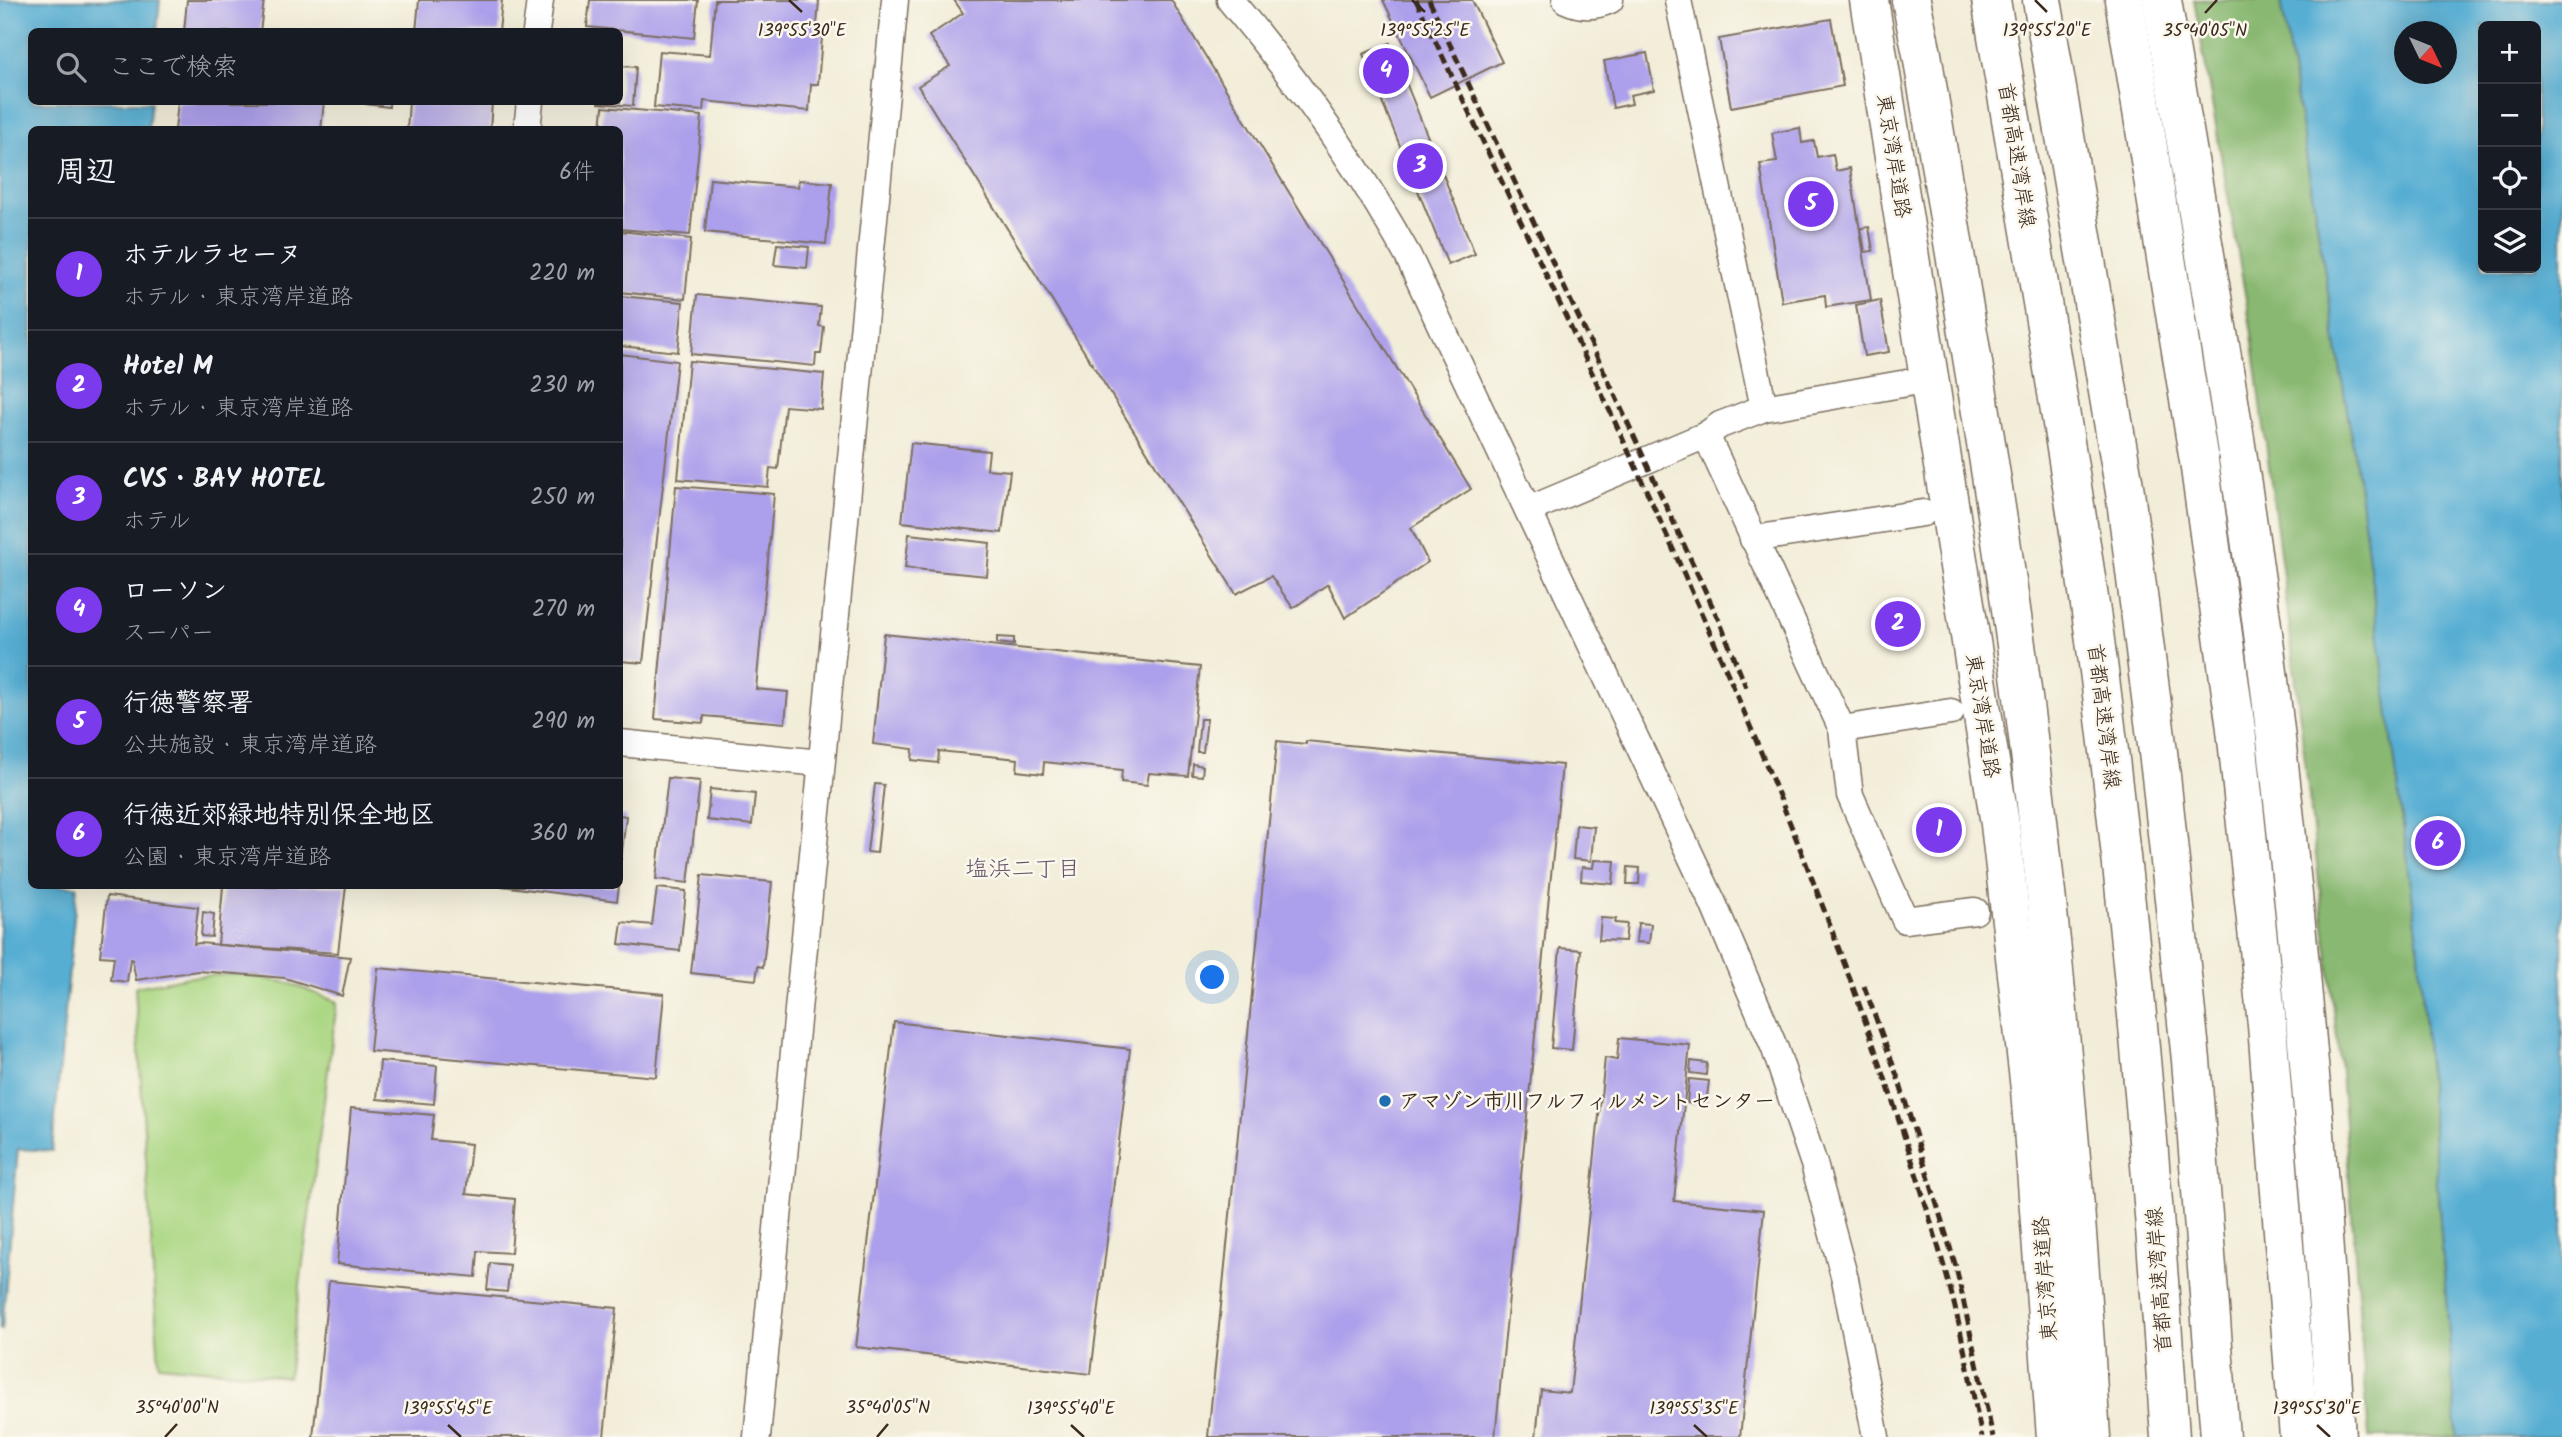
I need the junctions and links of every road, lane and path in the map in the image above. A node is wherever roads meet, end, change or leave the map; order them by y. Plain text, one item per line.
1 (540, 0) edge
2 (895, 0) edge
3 (1230, 0) edge
4 (1566, 0) edge
5 (1610, 0) edge
6 (1678, 0) edge
7 (1868, 0) edge
8 (1911, 0) edge
9 (1991, 0) edge
10 (2042, 0) edge
11 (2124, 0) edge
12 (2162, 0) edge
13 (536, 28) edge
14 (530, 105) edge
15 (527, 126) edge
16 (1930, 379) junction
17 (1764, 408) junction
18 (1706, 435) junction
19 (1528, 510) junction
20 (1923, 513) dead end
21 (1753, 539) junction
22 (1951, 712) dead end
23 (1842, 729) junction
24 (623, 743) edge
25 (821, 763) junction
26 (1975, 911) dead end
27 (2154, 1199) junction
28 (757, 1437) edge
29 (1876, 1437) edge
30 (2056, 1437) edge
31 (2091, 1437) edge
32 (2150, 1437) edge
33 (2170, 1437) edge
34 (2220, 1437) edge
35 (2298, 1437) edge
36 (2336, 1437) edge

1 - 13 street
2 - 25 street
3 - 19 street
4 - 5 street
6 - 17 street
7 - 16 highway, 東京湾岸道路
8 - 31 highway, 東京湾岸道路
9 - 27 highway, 首都高速湾岸線
10 - 34 highway
11 - 35 highway
12 - 36 highway
14 - 15 street
16 - 17 street
16 - 30 highway, 東京湾岸道路
17 - 18 street
18 - 19 street
18 - 21 street
19 - 29 street
20 - 21 street
21 - 23 street
22 - 23 street
23 - 26 street
24 - 25 street
25 - 28 street
27 - 32 highway
27 - 33 highway, 首都高速湾岸線

